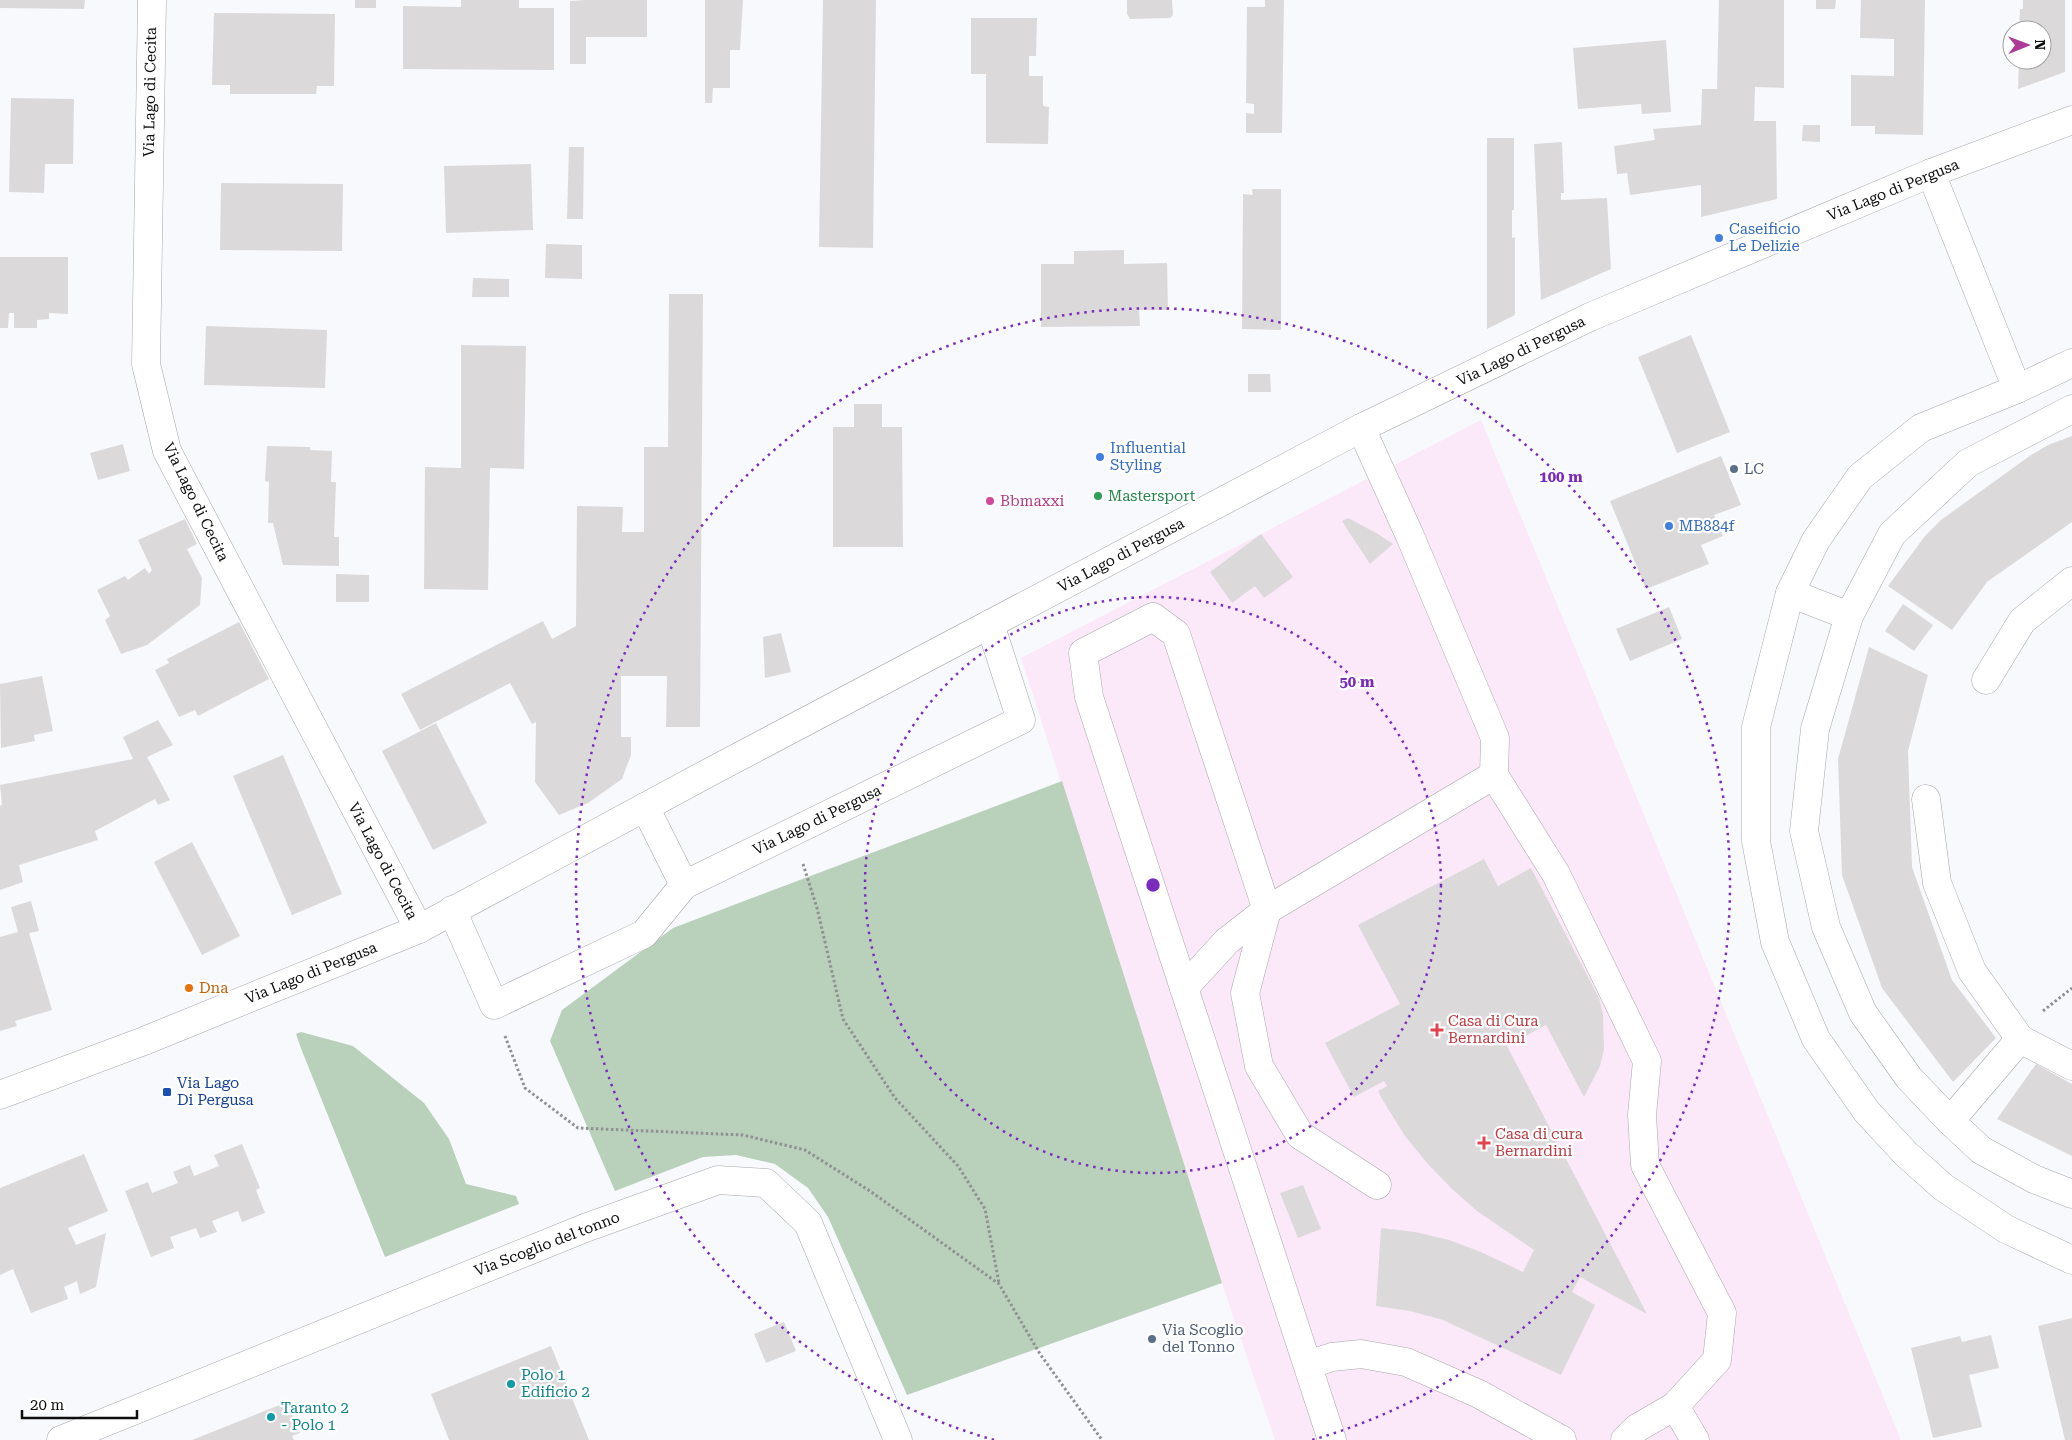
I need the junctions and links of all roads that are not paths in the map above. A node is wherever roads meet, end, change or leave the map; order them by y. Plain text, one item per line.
1 (152, 0) edge
2 (2072, 120) edge
3 (1931, 174) junction
4 (2072, 363) edge
5 (2017, 389) junction
6 (2072, 409) edge
7 (1361, 428) junction
8 (2072, 581) edge
9 (1790, 593) junction
10 (1849, 616) junction
11 (990, 624) junction
12 (1986, 680) dead end
13 (1494, 775) junction
14 (1926, 800) dead end
15 (644, 807) junction
16 (684, 885) junction
17 (452, 910) junction
18 (1267, 910) junction
19 (419, 930) junction
20 (1184, 988) junction
21 (2020, 1039) junction
22 (2072, 1066) edge
23 (0, 1095) edge
24 (1950, 1120) junction
25 (1378, 1185) dead end
26 (2072, 1194) edge
27 (2072, 1260) edge
28 (1308, 1365) junction
29 (1675, 1406) junction
30 (61, 1440) edge
31 (898, 1440) edge
32 (1332, 1440) edge
33 (1562, 1440) edge
34 (1625, 1440) edge
35 (1695, 1440) edge

1 - 19 street, Via Lago di Cecita
2 - 3 street, Via Lago di Pergusa
3 - 5 street
3 - 7 street, Via Lago di Pergusa
4 - 5 street
5 - 9 street
6 - 10 street
7 - 11 street, Via Lago di Pergusa
7 - 13 street
8 - 12 street
9 - 10 street
9 - 27 street
10 - 24 street
11 - 15 street, Via Lago di Pergusa
11 - 16 street, Via Lago di Pergusa
13 - 18 street
13 - 29 street
14 - 21 street
15 - 16 street
15 - 17 street, Via Lago di Pergusa
16 - 17 street, Via Lago di Pergusa
17 - 19 street, Via Lago di Pergusa
18 - 20 street
18 - 20 street
18 - 25 street
19 - 23 street, Via Lago di Pergusa
20 - 28 street
21 - 22 street
21 - 24 street
24 - 26 street
28 - 32 street
28 - 33 street
29 - 34 street
29 - 35 street
30 - 31 street, Via Scoglio del tonno

